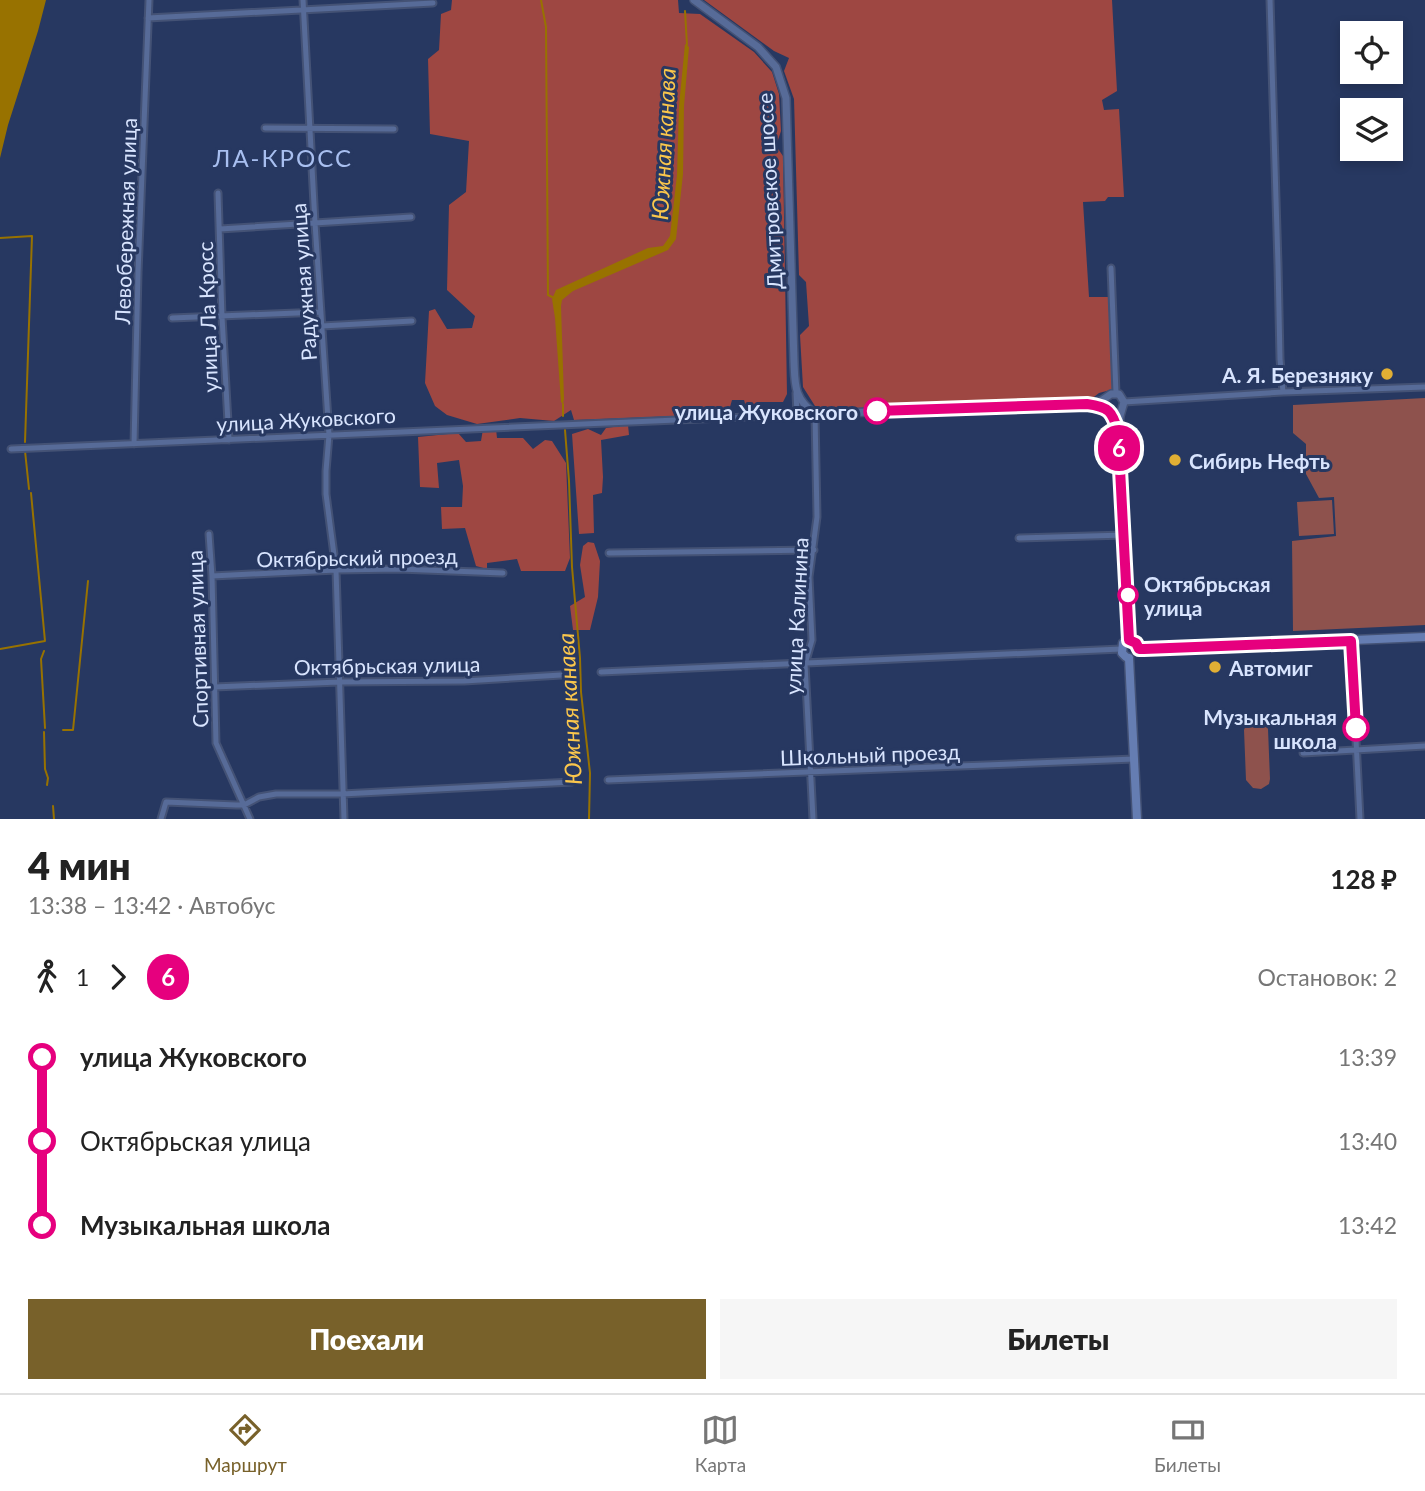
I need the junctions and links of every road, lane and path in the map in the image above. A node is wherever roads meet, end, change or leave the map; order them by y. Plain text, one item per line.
1 (149, 0) edge
2 (303, 0) edge
3 (694, 0) edge
4 (1269, 0) edge
5 (432, 3) dead end
6 (304, 10) junction
7 (148, 18) junction
8 (310, 127) junction
9 (265, 128) dead end
10 (394, 129) dead end
11 (218, 193) dead end
12 (411, 217) dead end
13 (315, 223) junction
14 (220, 229) junction
15 (1111, 268) dead end
16 (321, 312) junction
17 (222, 317) junction
18 (172, 318) dead end
19 (412, 321) dead end
20 (322, 326) junction
21 (1425, 387) edge
22 (796, 390) junction
23 (1283, 392) junction
24 (1116, 393) junction
25 (1106, 397) junction
26 (1087, 404) junction
27 (1123, 405) junction
28 (1109, 410) junction
29 (797, 414) junction
30 (815, 414) junction
31 (1118, 431) junction
32 (329, 435) junction
33 (229, 440) junction
34 (134, 444) junction
35 (10, 449) dead end
36 (209, 534) dead end
37 (1125, 535) junction
38 (1019, 538) dead end
39 (814, 550) junction
40 (608, 553) dead end
41 (336, 570) junction
42 (503, 573) dead end
43 (212, 576) junction
44 (1425, 637) edge
45 (1129, 640) junction
46 (1351, 641) junction
47 (1121, 649) junction
48 (1139, 649) junction
49 (1129, 658) junction
50 (805, 664) junction
51 (601, 672) dead end
52 (561, 675) dead end
53 (339, 682) junction
54 (214, 687) junction
55 (1425, 746) edge
56 (1357, 750) junction
57 (1303, 753) dead end
58 (1134, 759) junction
59 (811, 772) junction
60 (608, 780) dead end
61 (572, 782) dead end
62 (342, 794) junction
63 (244, 804) junction
64 (162, 819) edge
65 (250, 819) edge
66 (344, 819) edge
67 (813, 819) edge
68 (1137, 819) edge
69 (1360, 819) edge

1 - 7 street, Левобережная улица
2 - 6 street, Радужная улица
3 - 22 street, Дмитровское шоссе
4 - 23 street
5 - 6 street
6 - 7 street
6 - 8 street, Радужная улица
7 - 34 street, Левобережная улица
8 - 9 street
8 - 10 street
8 - 13 street, Радужная улица
11 - 14 street, улица Ла Кросс
12 - 13 street
13 - 14 street
13 - 16 street, Радужная улица
14 - 17 street, улица Ла Кросс
15 - 24 street
16 - 17 street
16 - 20 street, Радужная улица
17 - 18 street
17 - 33 street, улица Ла Кросс
19 - 20 street
20 - 32 street, Радужная улица
21 - 23 street
22 - 29 street
22 - 30 street
23 - 27 street
24 - 25 street
24 - 27 street
25 - 26 street, улица Жуковского
25 - 28 street
26 - 28 street
26 - 30 street, улица Жуковского
27 - 28 street
27 - 31 street
28 - 31 street
29 - 30 street, улица Жуковского
29 - 32 street, улица Жуковского
30 - 39 street, улица Калинина
31 - 37 street
32 - 33 street, улица Жуковского
32 - 41 street, Радужная улица
33 - 34 street, улица Жуковского
34 - 35 street, улица Жуковского
36 - 43 street, Спортивная улица
37 - 38 street
37 - 45 street
39 - 40 street
39 - 50 street, улица Калинина
41 - 42 street, Октябрьский проезд
41 - 43 street, Октябрьский проезд
41 - 53 street, Радужная улица
43 - 54 street, Спортивная улица
44 - 46 main road
45 - 47 main road
45 - 48 main road
46 - 48 main road
46 - 56 street
47 - 49 main road
47 - 50 street
48 - 49 main road
49 - 58 main road
50 - 51 street
50 - 59 street, улица Калинина
52 - 53 street, Октябрьская улица
53 - 54 street, Октябрьская улица
53 - 62 street, Радужная улица
54 - 63 street, Спортивная улица
55 - 56 street
56 - 57 street
56 - 69 street
58 - 59 street, Школьный проезд
58 - 68 main road
59 - 60 street, Школьный проезд
59 - 67 street, улица Калинина
61 - 62 street
62 - 63 street
62 - 66 street, Радужная улица
63 - 64 street
63 - 65 street, Спортивная улица

